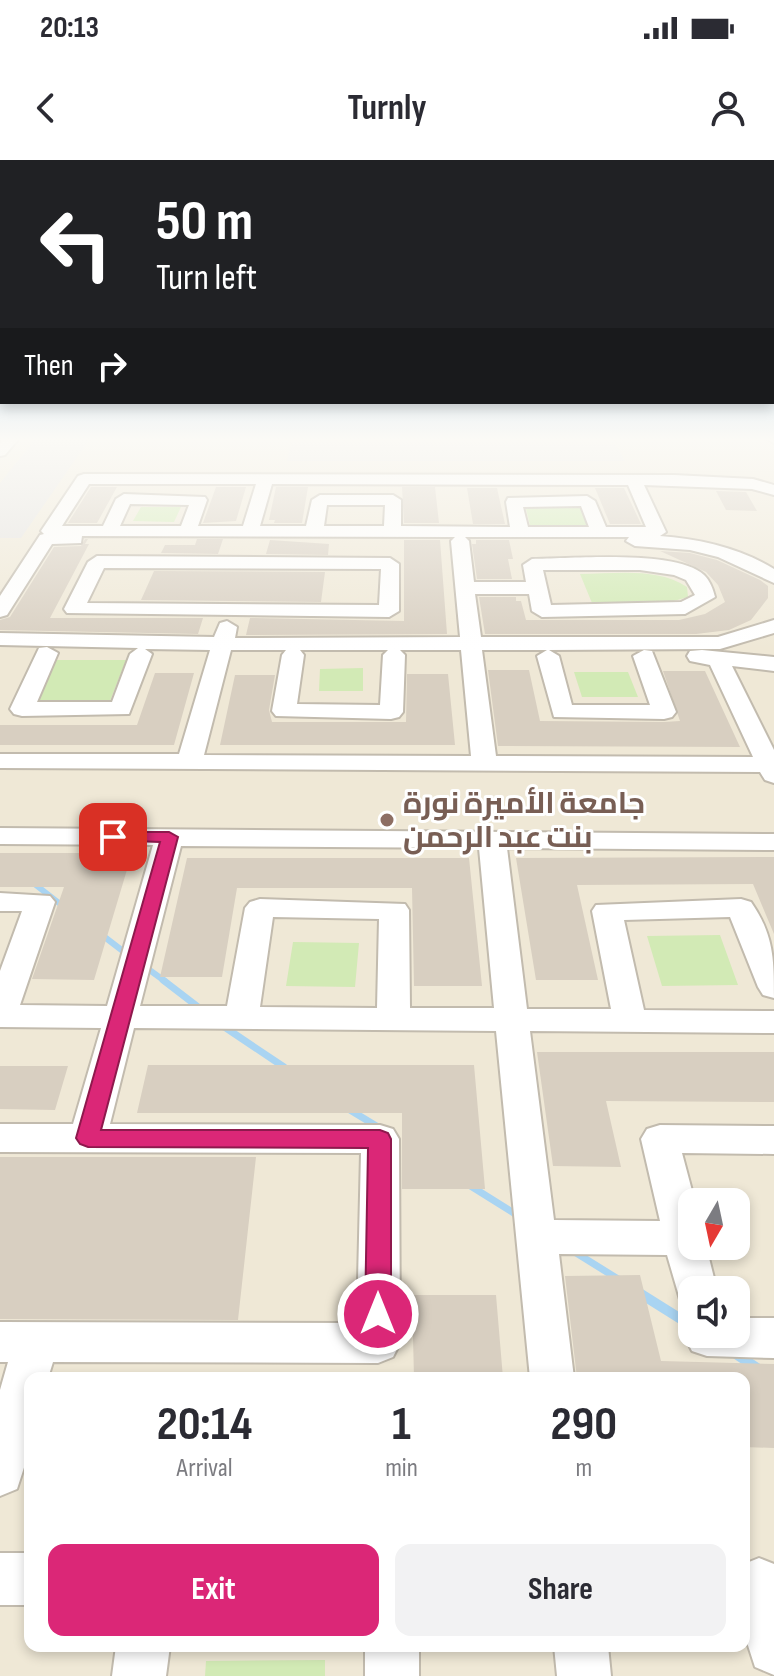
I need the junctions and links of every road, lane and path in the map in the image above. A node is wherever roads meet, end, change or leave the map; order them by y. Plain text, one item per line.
1 (65, 508) edge
2 (120, 508) edge
3 (196, 508) edge
4 (258, 508) edge
5 (319, 508) edge
6 (393, 508) edge
7 (515, 508) edge
8 (590, 508) edge
9 (646, 508) edge
10 (458, 530) junction
11 (109, 531) junction
12 (188, 531) junction
13 (314, 531) junction
14 (392, 532) junction
15 (520, 532) junction
16 (600, 532) junction
17 (250, 536) junction
18 (243, 563) junction
19 (774, 577) edge
20 (465, 588) junction
21 (537, 588) junction
22 (231, 610) junction
23 (0, 611) edge
24 (774, 626) edge
25 (0, 639) edge
26 (221, 649) junction
27 (472, 649) junction
28 (0, 653) edge
29 (47, 653) junction
30 (141, 654) junction
31 (293, 655) junction
32 (394, 655) junction
33 (548, 656) junction
34 (644, 656) junction
35 (700, 656) junction
36 (774, 664) edge
37 (0, 761) edge
38 (190, 761) junction
39 (484, 762) junction
40 (772, 770) edge
41 (0, 836) edge
42 (169, 837) junction
43 (492, 840) junction
44 (774, 842) edge
45 (0, 902) edge
46 (774, 987) edge
47 (0, 1016) edge
48 (120, 1018) junction
49 (241, 1019) junction
50 (393, 1020) junction
51 (512, 1022) junction
52 (630, 1022) junction
53 (774, 1022) edge
54 (0, 1138) edge
55 (88, 1138) junction
56 (774, 1140) edge
57 (678, 1216) edge
58 (536, 1237) junction
59 (678, 1238) edge
60 (750, 1338) edge
61 (774, 1338) edge
62 (18, 1342) edge
63 (551, 1372) edge
64 (0, 1472) edge
65 (0, 1579) edge
66 (24, 1579) edge
67 (759, 1584) edge
68 (774, 1648) edge
69 (142, 1652) edge
70 (392, 1652) edge
71 (582, 1652) edge
72 (139, 1676) edge
73 (392, 1676) edge
74 (584, 1676) edge

1 - 11 street
2 - 11 street
3 - 12 street
4 - 17 street
5 - 13 street
6 - 14 street
7 - 15 street
8 - 16 street
9 - 16 street
10 - 14 street
10 - 15 street
10 - 17 street
10 - 19 street
10 - 20 street
11 - 12 street
12 - 17 street
13 - 14 street
13 - 17 street
15 - 16 street
17 - 18 street
17 - 23 street
18 - 22 street
18 - 22 street
20 - 21 street
20 - 27 street
21 - 21 street
22 - 26 street
24 - 27 street
25 - 26 street
26 - 27 street
26 - 30 street
26 - 31 street
26 - 38 street
27 - 32 street
27 - 33 street
27 - 39 street
28 - 29 street
29 - 30 street
29 - 30 street
31 - 32 street
31 - 32 street
33 - 34 street
33 - 34 street
34 - 35 street
35 - 36 street
35 - 40 street
37 - 38 street
38 - 39 street
39 - 40 street
41 - 42 street
42 - 43 street
42 - 48 street
43 - 44 street
43 - 51 street
45 - 47 street
46 - 52 street
47 - 48 street
48 - 49 street
48 - 55 street
49 - 50 street
49 - 50 street
50 - 51 street
51 - 52 street
51 - 58 street
52 - 53 street
54 - 55 street
55 - 62 street
56 - 57 street
58 - 59 street
58 - 63 street
60 - 61 street
62 - 64 street
65 - 66 street
67 - 68 street
69 - 72 street
70 - 73 street
71 - 74 street

